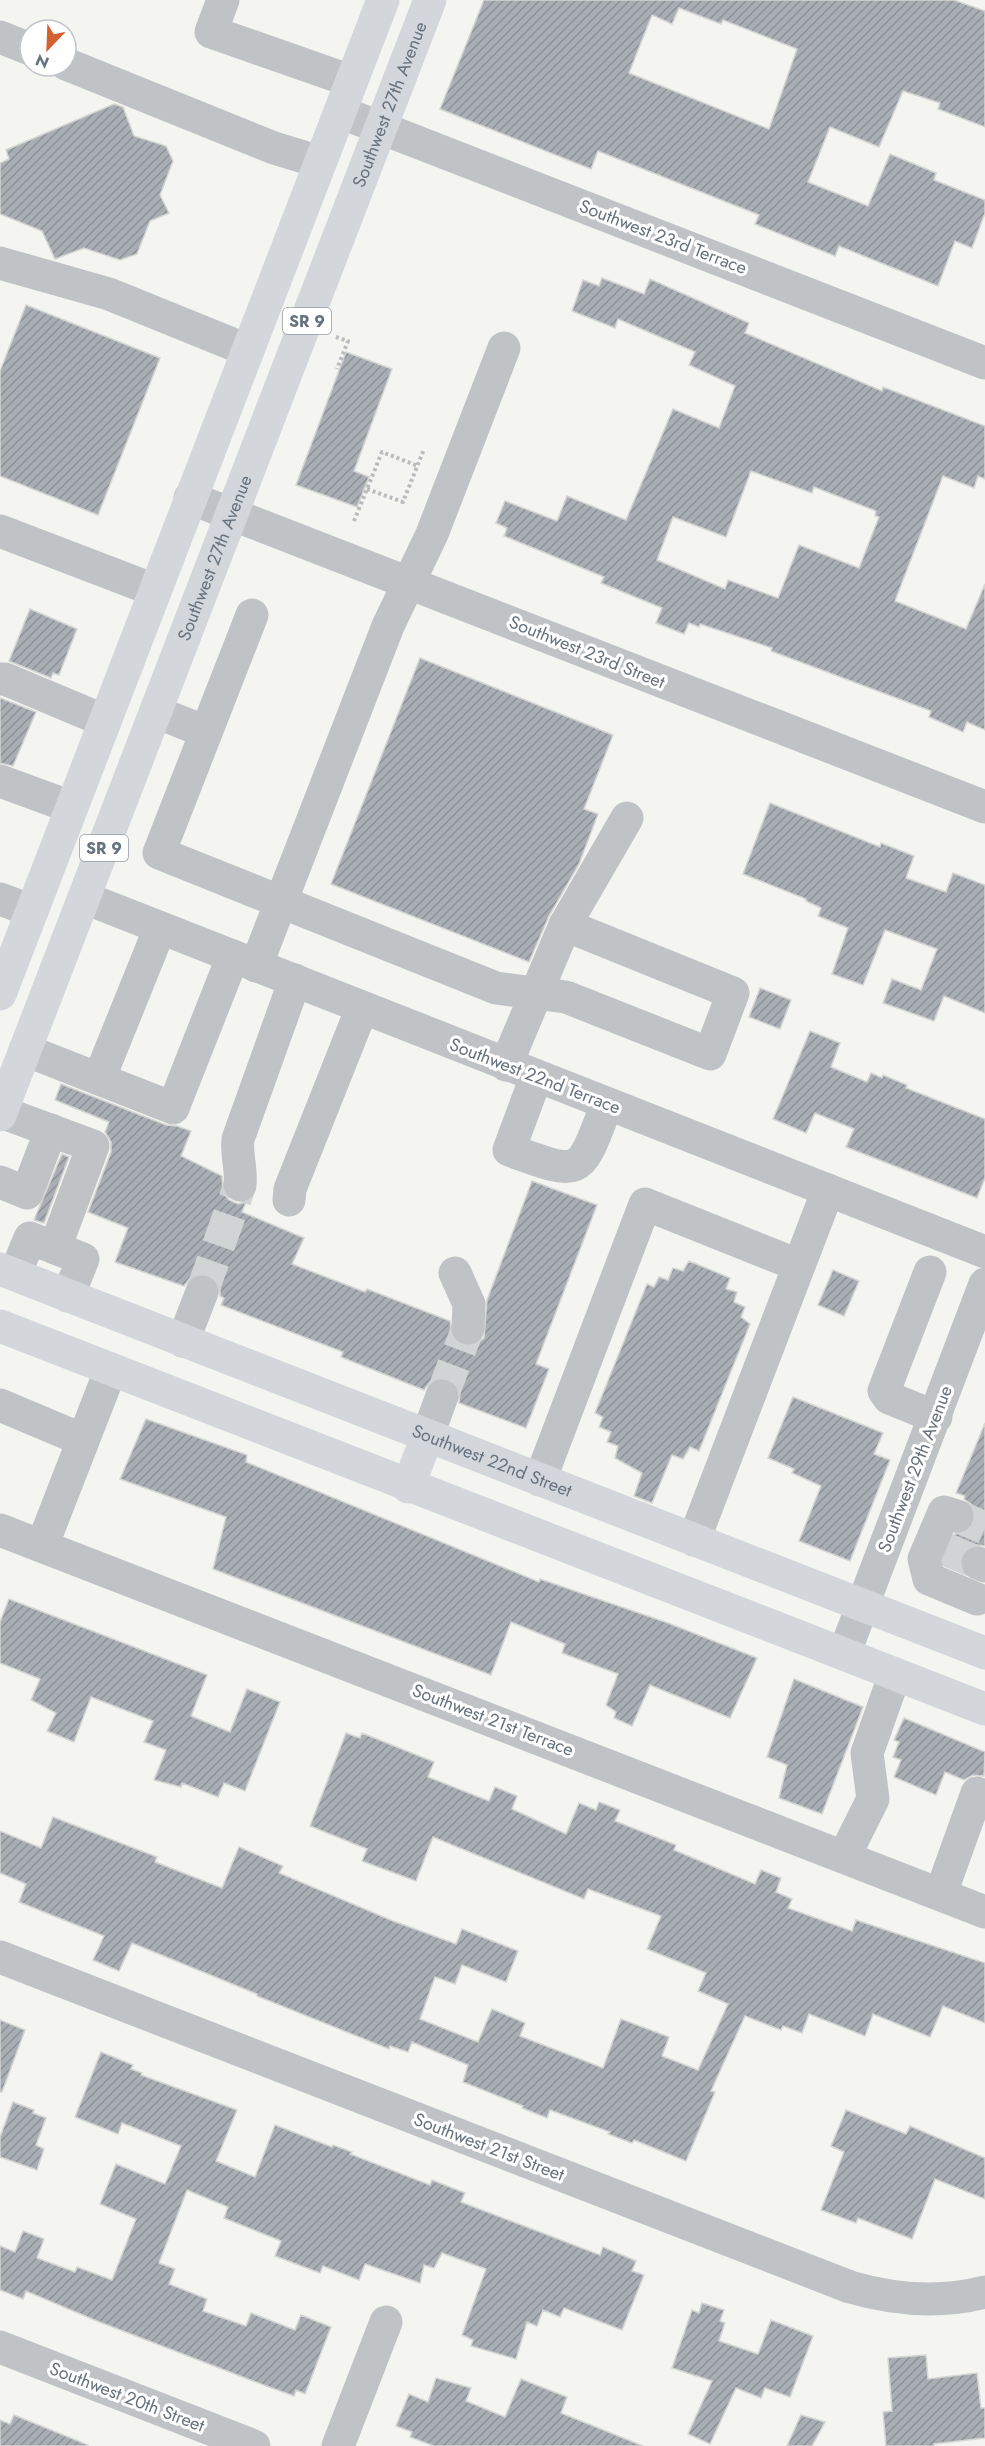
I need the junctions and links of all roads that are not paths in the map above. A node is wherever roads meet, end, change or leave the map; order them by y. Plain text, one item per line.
1 (223, 0) edge
2 (383, 0) edge
3 (430, 0) edge
4 (0, 37) edge
5 (18, 44) edge
6 (78, 69) edge
7 (351, 81) junction
8 (340, 112) junction
9 (380, 128) junction
10 (321, 162) junction
11 (0, 263) edge
12 (504, 348) dead end
13 (247, 350) junction
14 (985, 363) edge
15 (190, 498) junction
16 (232, 514) junction
17 (0, 531) edge
18 (410, 582) junction
19 (154, 590) junction
20 (252, 615) dead end
21 (173, 668) junction
22 (0, 679) edge
23 (156, 712) junction
24 (105, 721) junction
25 (206, 732) junction
26 (0, 782) edge
27 (985, 807) edge
28 (627, 818) dead end
29 (66, 819) junction
30 (85, 898) junction
31 (0, 899) edge
32 (282, 901) junction
33 (32, 911) junction
34 (565, 925) junction
35 (160, 928) junction
36 (244, 961) junction
37 (296, 981) junction
38 (51, 984) junction
39 (0, 994) edge
40 (536, 994) junction
41 (362, 1008) junction
42 (25, 1050) junction
43 (506, 1065) junction
44 (536, 1077) junction
45 (99, 1079) junction
46 (607, 1104) junction
47 (1, 1114) edge
48 (51, 1130) junction
49 (240, 1185) tunnel mouth
50 (14, 1187) edge
51 (828, 1190) junction
52 (289, 1200) dead end
53 (43, 1243) junction
54 (985, 1252) edge
55 (798, 1265) junction
56 (7, 1272) edge
57 (930, 1272) dead end
58 (455, 1273) dead end
59 (985, 1284) edge
60 (202, 1292) tunnel mouth
61 (68, 1296) junction
62 (0, 1326) edge
63 (468, 1328) tunnel mouth
64 (183, 1341) junction
65 (111, 1370) junction
66 (442, 1396) tunnel mouth
67 (0, 1405) edge
68 (936, 1417) junction
69 (427, 1437) junction
70 (83, 1440) junction
71 (540, 1480) junction
72 (408, 1487) junction
73 (957, 1516) dead end
74 (893, 1527) junction
75 (0, 1530) edge
76 (694, 1540) junction
77 (937, 1545) junction
78 (42, 1546) junction
79 (981, 1577) edge
80 (862, 1605) junction
81 (972, 1647) edge
82 (844, 1654) junction
83 (895, 1674) junction
84 (985, 1709) edge
85 (977, 1792) dead end
86 (845, 1855) junction
87 (941, 1893) junction
88 (985, 1912) edge
89 (0, 1957) edge
90 (985, 2292) edge
91 (386, 2322) dead end
92 (0, 2347) edge
93 (255, 2446) edge
94 (338, 2446) edge

1 - 7 street
2 - 7 main road, SR 9
3 - 9 main road, Southwest 27th Avenue / SR 9
4 - 5 street
6 - 10 street
7 - 8 main road, SR 9
8 - 9 street, Southwest 23rd Terrace
8 - 10 main road, SR 9
9 - 14 street, Southwest 23rd Terrace
9 - 16 main road, Southwest 27th Avenue / SR 9
10 - 13 main road, SR 9
11 - 13 street
12 - 18 street
13 - 15 main road, SR 9
15 - 16 street, Southwest 23rd Street
15 - 19 main road, SR 9
16 - 18 street, Southwest 23rd Street
16 - 21 main road, Southwest 27th Avenue / SR 9
17 - 19 street
18 - 27 street, Southwest 23rd Street
18 - 32 street
19 - 21 main road
19 - 24 main road, SR 9
20 - 25 street
21 - 23 main road, Southwest 27th Avenue / SR 9
22 - 24 street
23 - 25 street
23 - 30 main road, Southwest 27th Avenue / SR 9
24 - 29 main road, SR 9
25 - 32 street
26 - 29 street
28 - 34 street
29 - 30 main road
29 - 33 main road, SR 9
30 - 35 street, Southwest 22nd Terrace
30 - 38 main road, Southwest 27th Avenue / SR 9
31 - 33 street
32 - 36 street
32 - 40 street
33 - 38 main road
33 - 39 main road, SR 9
34 - 40 street
34 - 40 street
35 - 36 street, Southwest 22nd Terrace
35 - 45 street
36 - 37 street, Southwest 22nd Terrace
36 - 45 street
37 - 41 street, Southwest 22nd Terrace
37 - 49 street
38 - 42 main road, Southwest 27th Avenue / SR 9
40 - 43 street
41 - 43 street, Southwest 22nd Terrace
41 - 52 street
42 - 45 street
42 - 47 main road, Southwest 27th Avenue / SR 9
43 - 44 street, Southwest 22nd Terrace
44 - 46 street, Southwest 22nd Terrace
44 - 46 street
46 - 51 street, Southwest 22nd Terrace
47 - 48 street
48 - 50 street
48 - 53 street
50 - 53 street
51 - 54 street, Southwest 22nd Terrace
51 - 55 street
53 - 56 street
53 - 61 street
55 - 71 street
55 - 76 street
56 - 61 main road, Southwest 22nd Street
57 - 68 street
58 - 63 street
59 - 68 street, Southwest 29th Avenue
60 - 64 street
61 - 64 main road, Southwest 22nd Street
62 - 65 main road
64 - 69 main road, Southwest 22nd Street
65 - 70 street
65 - 72 main road
66 - 69 street
67 - 70 street
68 - 74 street, Southwest 29th Avenue
69 - 71 main road, Southwest 22nd Street
69 - 72 main road
70 - 78 street
71 - 76 main road, Southwest 22nd Street
72 - 82 main road
73 - 77 street
74 - 77 street
74 - 80 street, Southwest 29th Avenue
75 - 78 street, Southwest 21st Terrace
76 - 80 main road, Southwest 22nd Street
77 - 79 street
78 - 86 street, Southwest 21st Terrace
79 - 81 street
80 - 81 main road, Southwest 22nd Street
80 - 82 street, Southwest 29th Avenue
82 - 83 main road
83 - 84 main road
83 - 86 street
85 - 87 street
86 - 87 street, Southwest 21st Terrace
87 - 88 street, Southwest 21st Terrace
89 - 90 street, Southwest 21st Street
91 - 94 street
92 - 93 street, Southwest 20th Street

